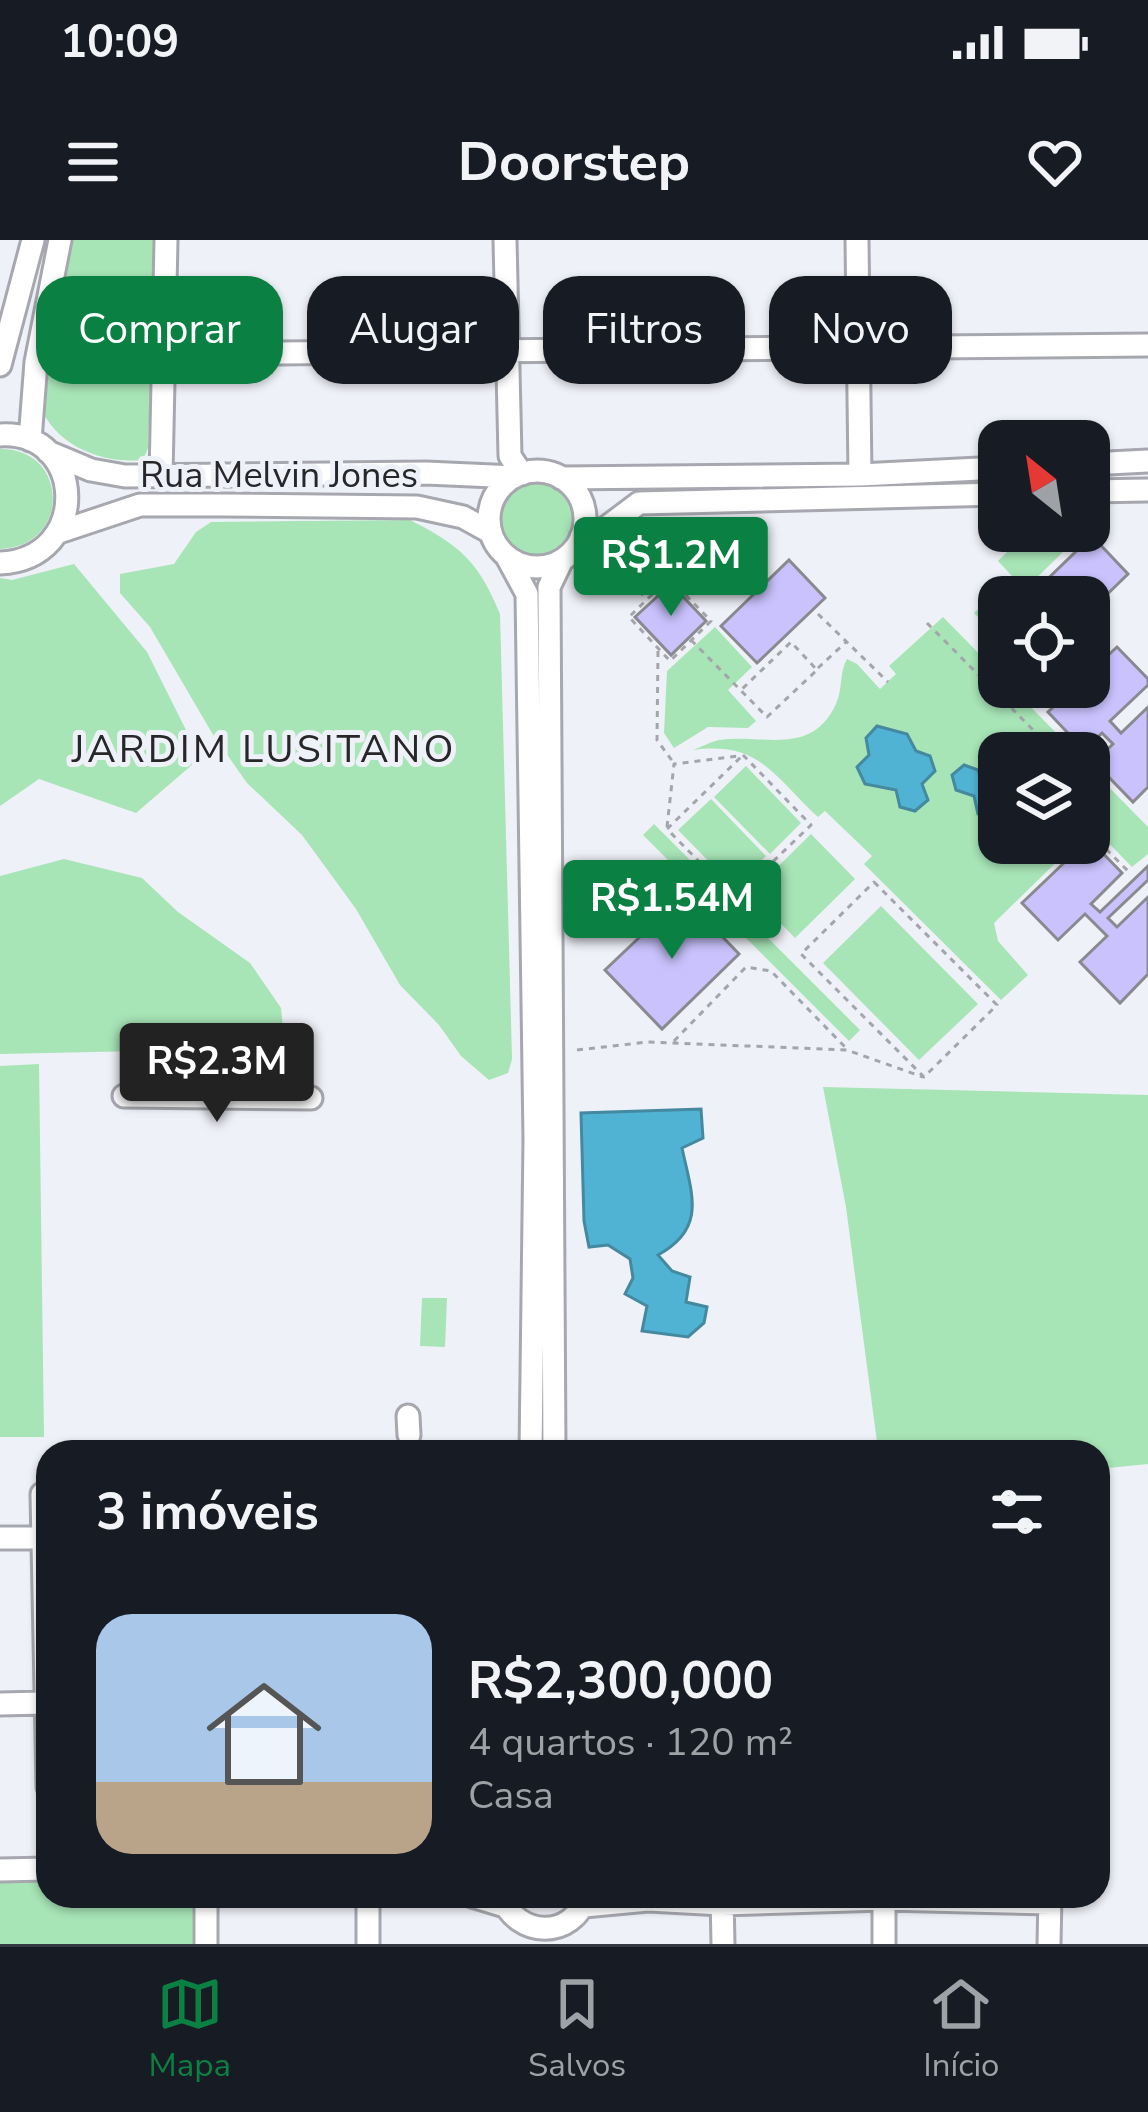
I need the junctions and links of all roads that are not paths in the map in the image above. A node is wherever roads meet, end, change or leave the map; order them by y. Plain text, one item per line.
1 (33, 240) edge
2 (60, 240) edge
3 (166, 240) edge
4 (506, 240) edge
5 (857, 240) edge
6 (166, 276) edge
7 (508, 276) edge
8 (857, 276) edge
9 (1148, 345) edge
10 (952, 347) edge
11 (769, 349) edge
12 (519, 350) edge
13 (0, 365) edge
14 (164, 384) edge
15 (511, 384) edge
16 (859, 384) edge
17 (0, 435) edge
18 (39, 446) junction
19 (1148, 461) edge
20 (1110, 463) edge
21 (978, 469) edge
22 (518, 475) junction
23 (860, 475) junction
24 (160, 476) junction
25 (562, 478) junction
26 (1148, 490) edge
27 (1110, 491) edge
28 (978, 495) edge
29 (59, 532) junction
30 (490, 532) junction
31 (581, 538) junction
32 (507, 557) junction
33 (562, 560) junction
34 (0, 563) edge
35 (124, 1096) dead end
36 (311, 1098) dead end
37 (542, 1245) junction
38 (542, 1432) edge
39 (0, 1538) edge
40 (36, 1538) edge
41 (36, 1703) edge
42 (0, 1704) edge
43 (36, 1869) edge
44 (0, 1870) edge
45 (206, 1908) edge
46 (368, 1908) edge
47 (509, 1908) edge
48 (580, 1908) edge
49 (722, 1908) edge
50 (884, 1908) edge
51 (1050, 1908) edge
52 (563, 1934) edge
53 (530, 1935) edge
54 (206, 1944) edge
55 (368, 1944) edge
56 (723, 1944) edge
57 (884, 1944) edge
58 (1049, 1944) edge

1 - 13 street
2 - 18 street
3 - 6 street
4 - 7 street
5 - 8 street
9 - 10 street
11 - 12 street
14 - 24 street
15 - 22 street
16 - 23 street
17 - 18 street, Rua Melvin Jones
18 - 24 street, Rua Melvin Jones
18 - 29 street
19 - 20 street
21 - 23 street
22 - 24 street, Rua Melvin Jones
22 - 25 street
22 - 30 street
23 - 25 street
25 - 31 street
26 - 27 street
28 - 31 street
29 - 30 street, Rua Melvin Jones
29 - 34 street, Rua Melvin Jones
30 - 32 street
31 - 33 street
32 - 33 street
32 - 37 street
33 - 37 street
35 - 36 street
37 - 38 street
39 - 40 street
41 - 42 street
43 - 44 street
45 - 54 street
46 - 55 street
47 - 53 street
48 - 52 street
49 - 56 street
50 - 57 street
51 - 58 street
52 - 53 street

